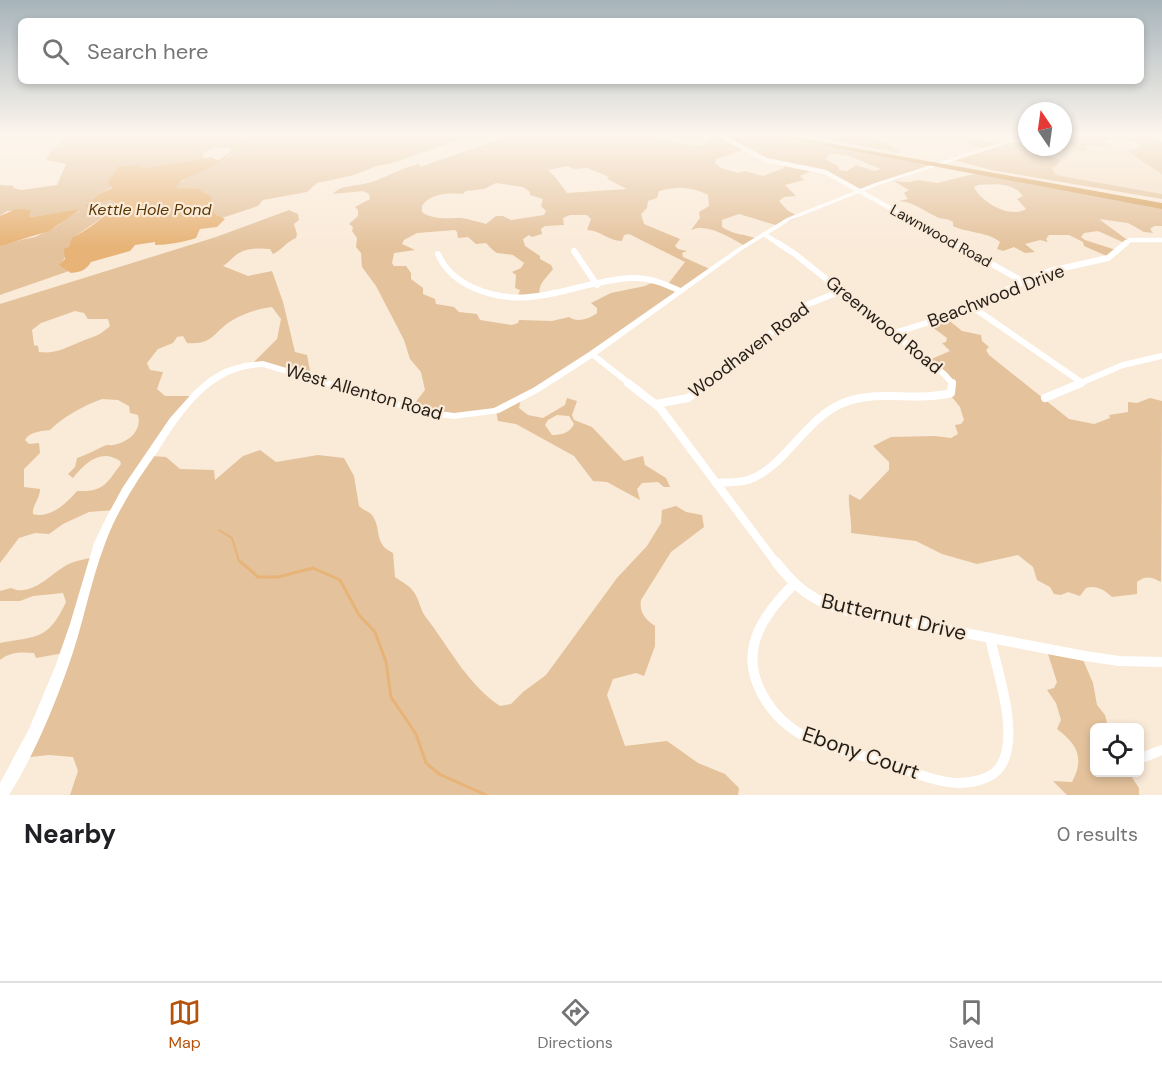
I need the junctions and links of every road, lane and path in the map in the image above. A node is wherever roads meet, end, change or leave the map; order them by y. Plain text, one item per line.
1 (824, 173) edge
2 (913, 173) edge
3 (991, 173) edge
4 (859, 191) junction
5 (1162, 204) edge
6 (764, 234) junction
7 (1162, 240) edge
8 (574, 251) dead end
9 (438, 254) dead end
10 (1024, 282) junction
11 (597, 285) junction
12 (680, 291) junction
13 (842, 291) junction
14 (971, 306) junction
15 (894, 333) junction
16 (592, 354) junction
17 (1162, 356) edge
18 (1081, 382) junction
19 (1044, 398) dead end
20 (656, 404) junction
21 (716, 483) junction
22 (794, 584) junction
23 (990, 638) junction
24 (1162, 662) edge
25 (1162, 750) edge
26 (1144, 757) dead end
27 (1, 795) edge

1 - 4 street, Lawnwood Road
2 - 4 street, West Allenton Road
3 - 5 highway
4 - 6 street, West Allenton Road
4 - 10 street, Lawnwood Road
6 - 12 street, West Allenton Road
6 - 13 street, Greenwood Road
7 - 10 street, Beachwood Drive
8 - 11 street
9 - 11 street
10 - 14 street, Beachwood Drive
11 - 12 street
12 - 16 street, West Allenton Road
13 - 15 street, Greenwood Road
13 - 20 street, Woodhaven Road
14 - 15 street, Beachwood Drive
14 - 18 street
15 - 21 street, Greenwood Road
16 - 20 street, Butternut Drive
16 - 27 street, West Allenton Road
17 - 18 street
18 - 19 street
20 - 21 street, Butternut Drive
21 - 22 street, Butternut Drive
22 - 23 street, Butternut Drive
22 - 23 street, Ebony Court
23 - 24 street, Butternut Drive
25 - 26 street

